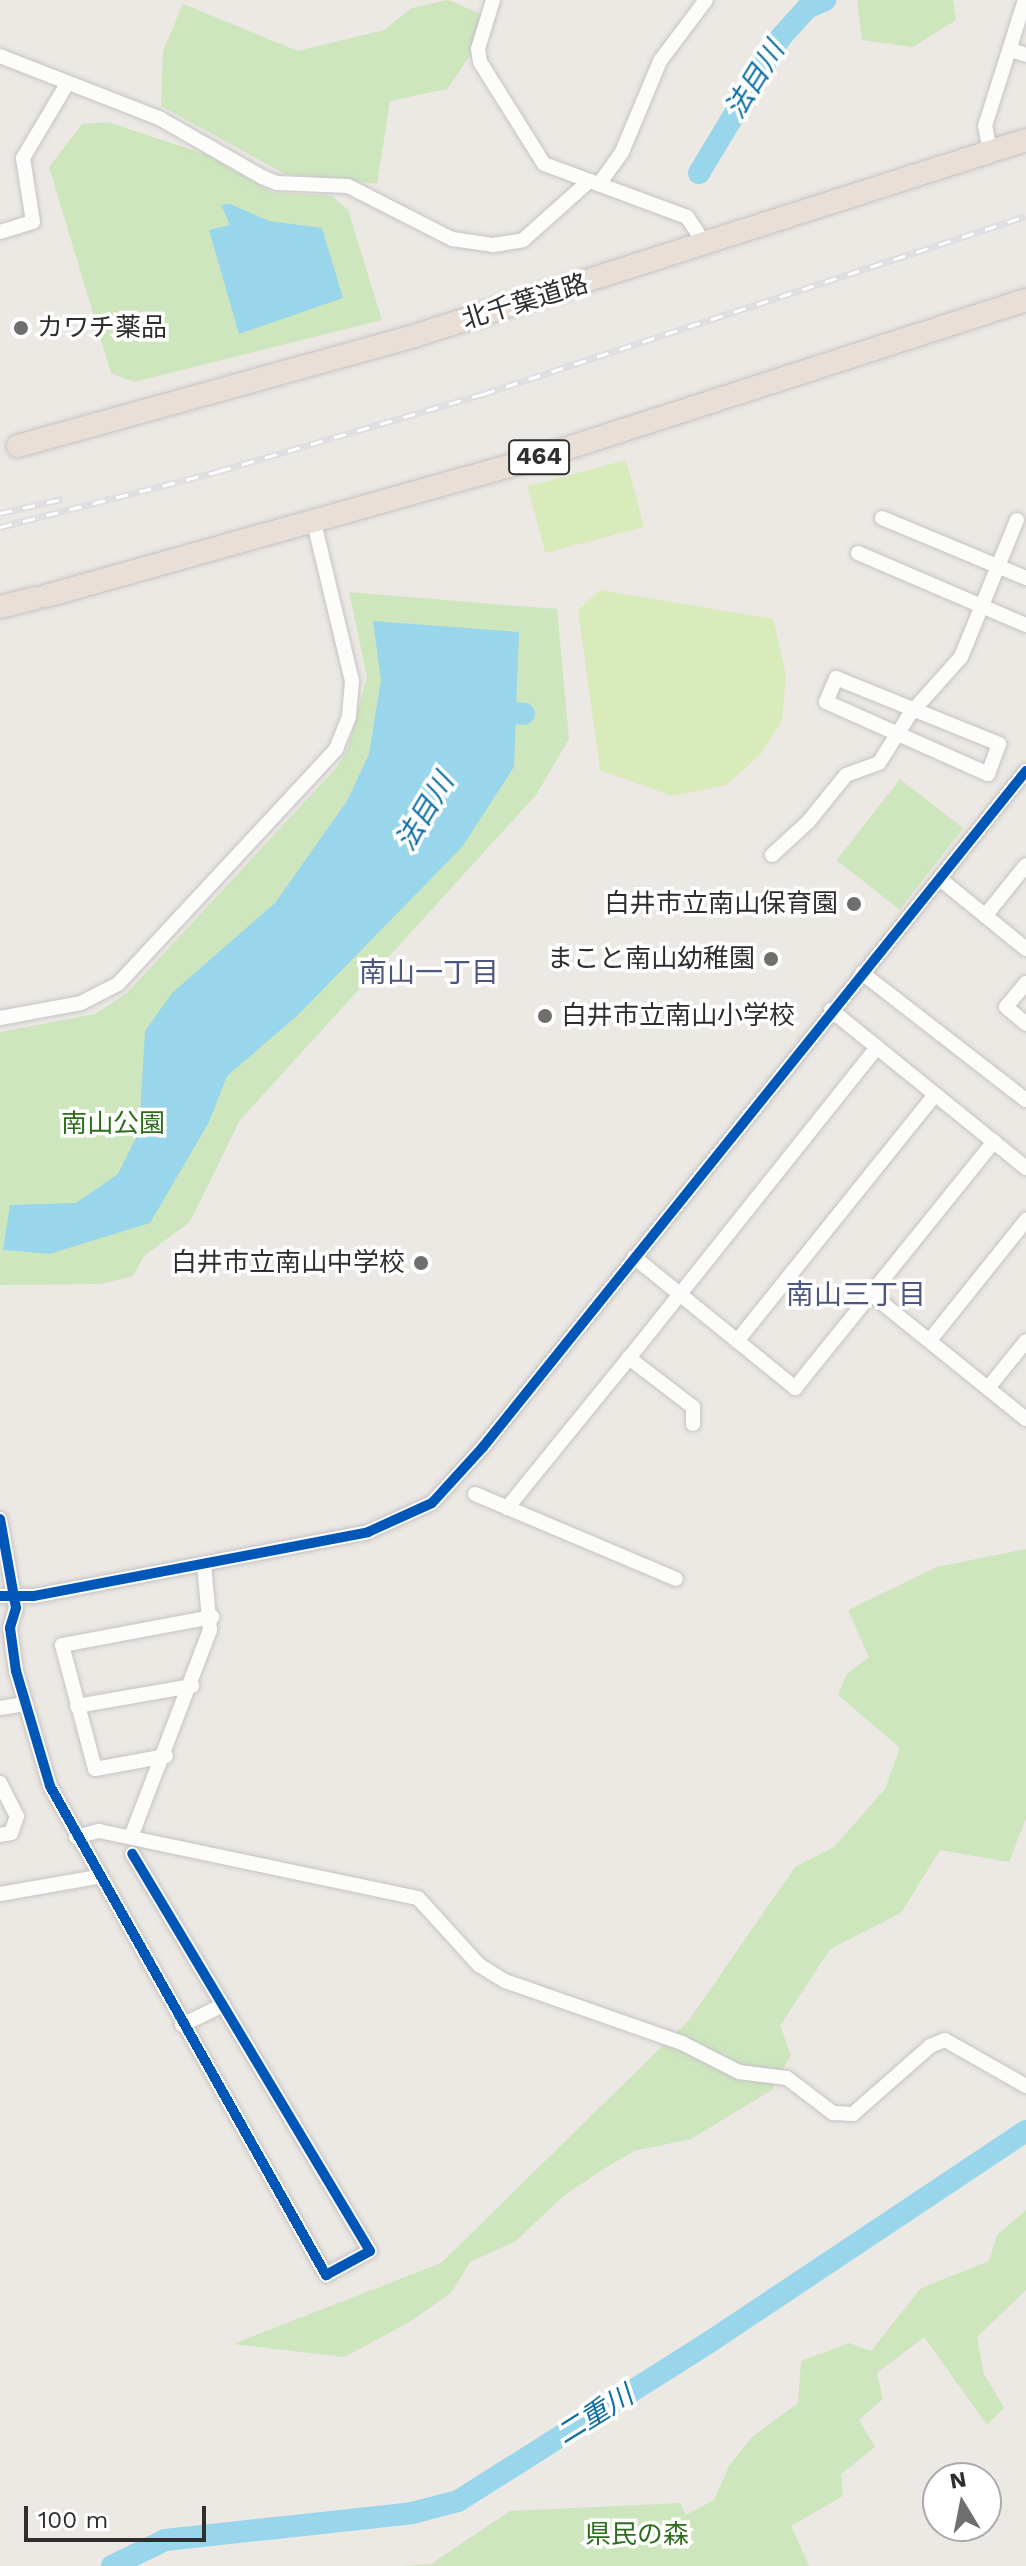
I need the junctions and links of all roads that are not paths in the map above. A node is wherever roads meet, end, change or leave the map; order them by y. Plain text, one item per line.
1 (493, 0) edge
2 (706, 0) edge
3 (1025, 0) edge
4 (1011, 50) junction
5 (1026, 55) edge
6 (0, 56) edge
7 (67, 84) junction
8 (1026, 140) edge
9 (990, 151) junction
10 (594, 183) junction
11 (0, 232) edge
12 (706, 245) junction
13 (1026, 300) edge
14 (8, 448) edge
15 (882, 518) dead end
16 (1017, 520) dead end
17 (314, 523) junction
18 (858, 553) dead end
19 (999, 567) junction
20 (1026, 578) edge
21 (983, 606) junction
22 (0, 607) edge
23 (1026, 625) edge
24 (915, 708) junction
25 (897, 732) junction
26 (1026, 771) edge
27 (772, 855) dead end
28 (1026, 865) edge
29 (940, 879) junction
30 (985, 916) junction
31 (1026, 949) edge
32 (862, 973) junction
33 (1026, 983) edge
34 (831, 1010) junction
35 (0, 1018) edge
36 (1026, 1024) edge
37 (877, 1047) junction
38 (935, 1095) junction
39 (1026, 1100) edge
40 (994, 1141) junction
41 (1026, 1168) edge
42 (1026, 1220) edge
43 (634, 1257) junction
44 (871, 1294) junction
45 (679, 1296) junction
46 (930, 1340) junction
47 (737, 1341) junction
48 (1026, 1341) edge
49 (629, 1358) junction
50 (988, 1388) junction
51 (1026, 1419) edge
52 (693, 1424) dead end
53 (475, 1494) dead end
54 (507, 1508) junction
55 (0, 1519) edge
56 (204, 1564) junction
57 (676, 1579) dead end
58 (7, 1594) edge
59 (34, 1596) junction
60 (16, 1608) junction
61 (0, 1613) edge
62 (212, 1617) junction
63 (10, 1628) junction
64 (192, 1686) junction
65 (24, 1704) junction
66 (77, 1706) junction
67 (0, 1708) edge
68 (166, 1756) junction
69 (0, 1783) edge
70 (0, 1835) edge
71 (76, 1837) junction
72 (131, 1837) junction
73 (132, 1854) dead end
74 (97, 1877) junction
75 (0, 1894) edge
76 (223, 2005) junction
77 (182, 2025) junction
78 (1026, 2086) edge

1 - 10 street
2 - 10 street
3 - 4 street
4 - 5 street
4 - 9 street
6 - 7 street
7 - 10 street
7 - 11 street
8 - 9 highway, 北千葉道路
9 - 12 highway, 北千葉道路
10 - 12 street
12 - 14 highway, 北千葉道路
13 - 17 highway, 464
15 - 19 street
16 - 19 street
17 - 22 highway, 464
17 - 35 street
18 - 21 street
19 - 20 street
19 - 21 street
21 - 23 street
21 - 24 street
24 - 25 street
24 - 25 street
24 - 25 street
25 - 27 street
26 - 29 street
28 - 30 street
29 - 30 street
29 - 32 street
30 - 31 street
32 - 34 street
32 - 39 street
33 - 36 street
34 - 37 street
34 - 43 street
37 - 38 street
37 - 45 street
38 - 40 street
38 - 47 street
40 - 41 street
40 - 44 street
42 - 46 street
43 - 45 street
43 - 56 street
44 - 46 street
44 - 47 street
45 - 47 street
45 - 49 street
46 - 50 street
48 - 50 street
49 - 52 street
49 - 54 street
50 - 51 street
53 - 54 street
54 - 57 street
55 - 58 street
56 - 59 street
56 - 62 street
58 - 59 street
58 - 60 street
59 - 60 street
60 - 61 street
60 - 63 street
61 - 63 street
62 - 64 street
62 - 66 street
63 - 65 street
64 - 66 street
64 - 68 street
65 - 67 street
65 - 71 street
66 - 68 street
68 - 72 street
69 - 70 street
71 - 72 street
71 - 74 street
72 - 78 street
73 - 76 street
74 - 75 street
74 - 77 street
76 - 77 street
76 - 77 street

